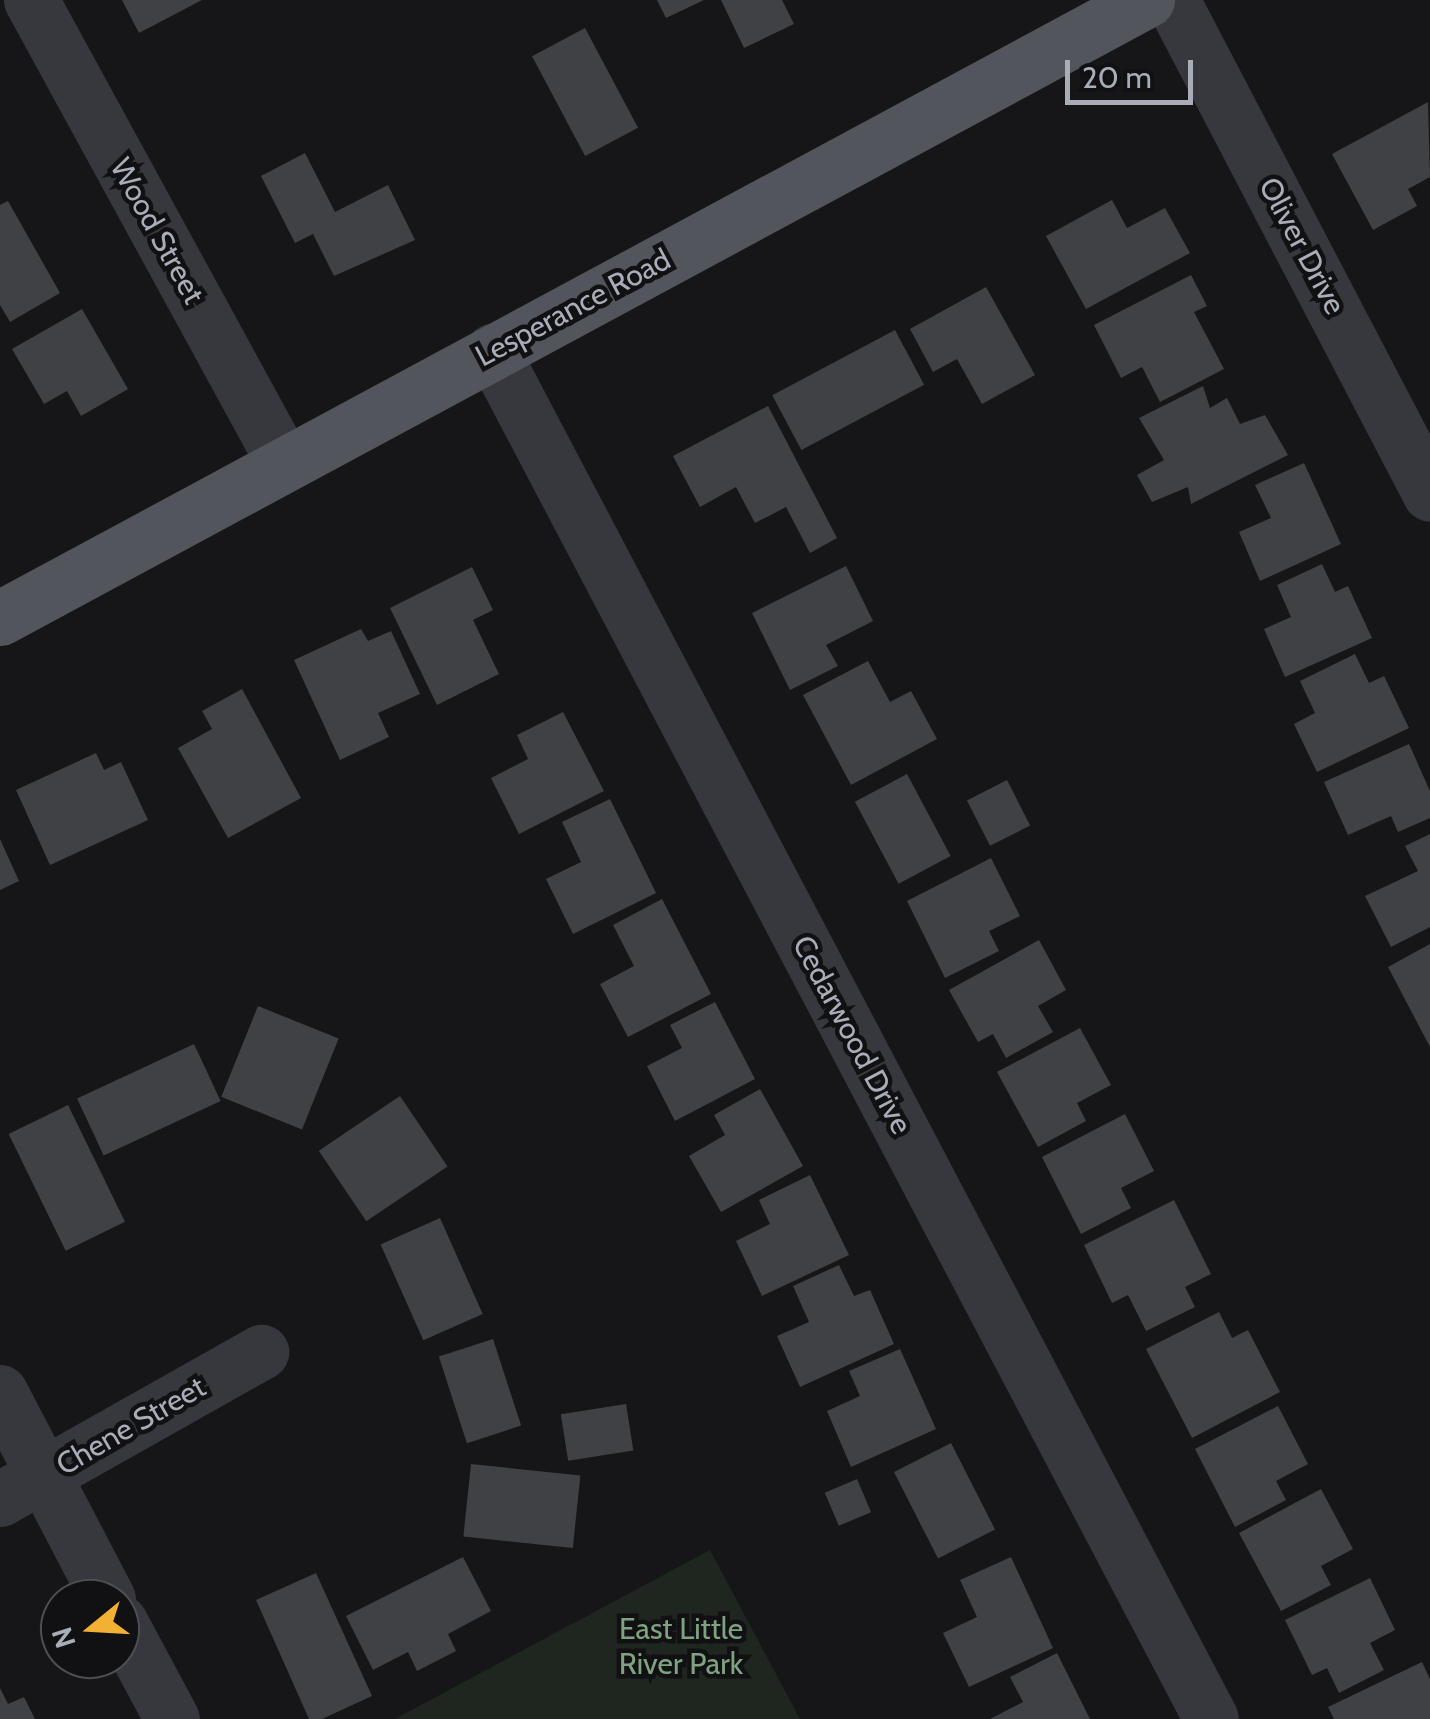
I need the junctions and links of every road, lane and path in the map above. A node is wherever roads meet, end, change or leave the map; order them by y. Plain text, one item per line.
1 (32, 0) edge
2 (1147, 0) edge
3 (1172, 0) edge
4 (492, 351) junction
5 (284, 463) junction
6 (1430, 494) edge
7 (0, 618) edge
8 (261, 1352) dead end
9 (0, 1392) edge
10 (21, 1487) edge
11 (92, 1579) edge
12 (140, 1659) edge
13 (172, 1719) edge
14 (1211, 1719) edge

1 - 5 street, Wood Street
2 - 4 main road, Lesperance Road
3 - 6 street, Oliver Drive
4 - 5 main road, Lesperance Road
4 - 14 street, Cedarwood Drive
5 - 7 main road, Lesperance Road
8 - 10 street, Chene Street
9 - 10 street
10 - 11 street
12 - 13 street

